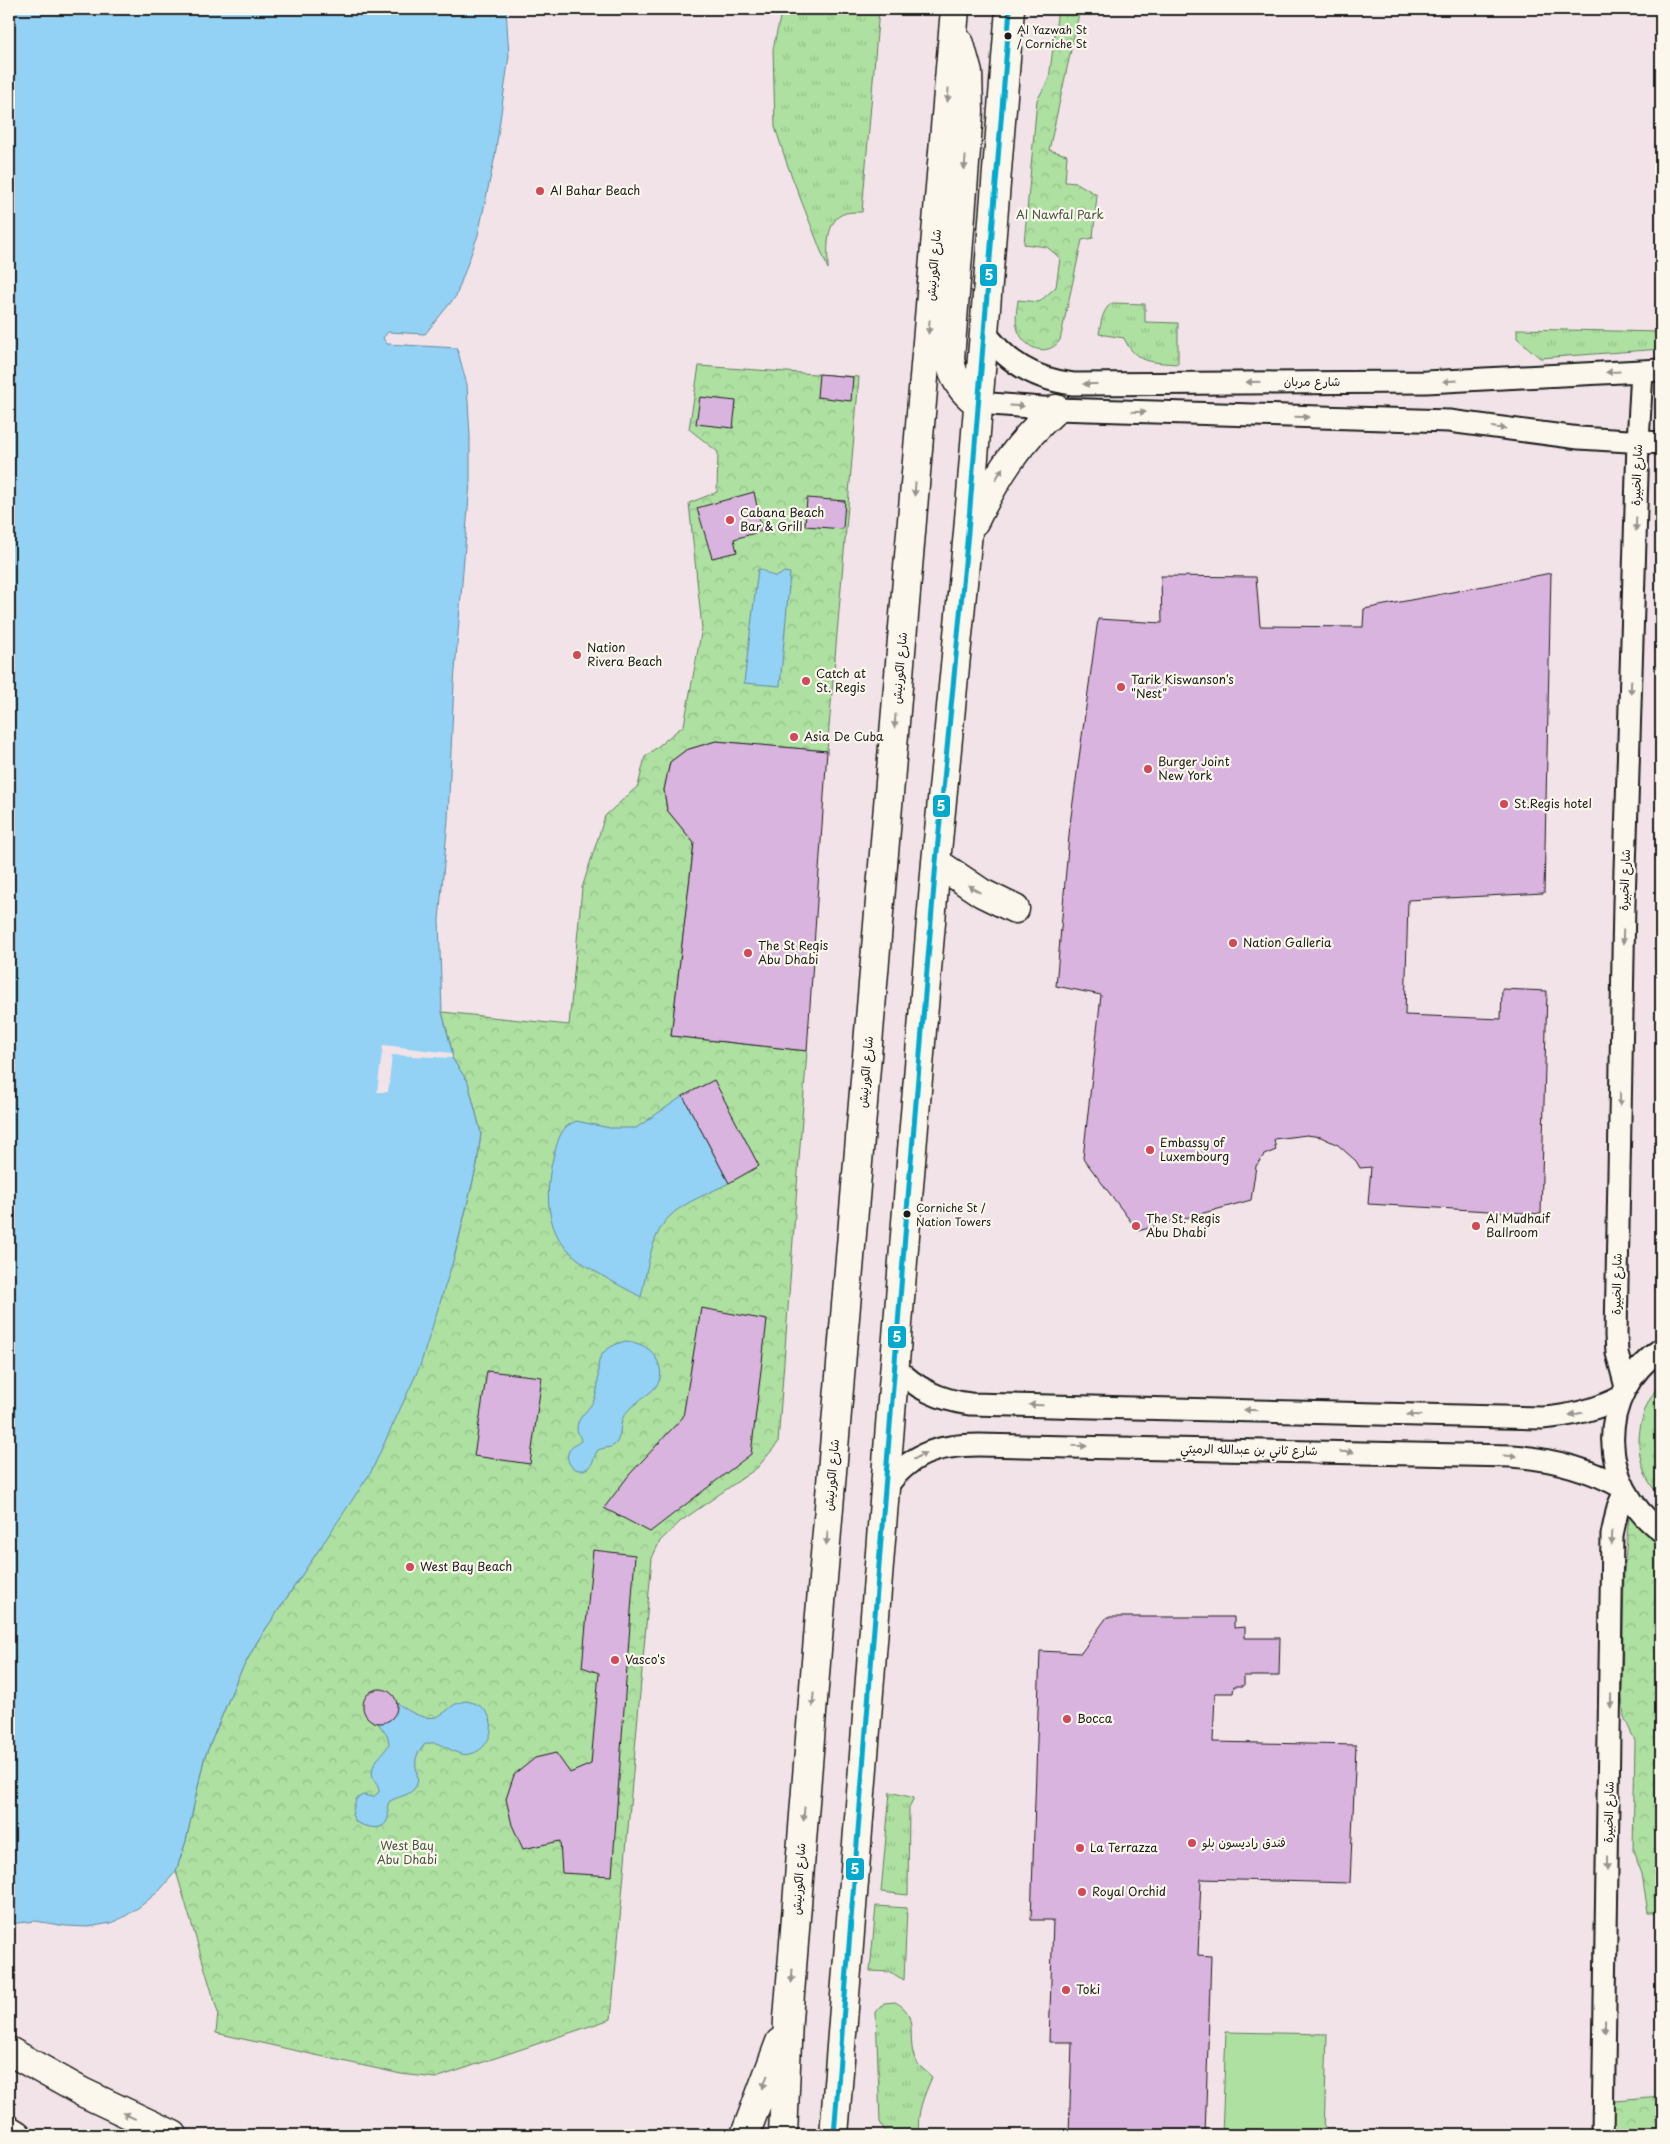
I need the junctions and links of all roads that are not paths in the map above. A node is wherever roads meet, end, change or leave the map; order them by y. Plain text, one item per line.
1 (1010, 9) edge
2 (954, 19) edge
3 (983, 329) junction
4 (1652, 370) edge
5 (978, 404) junction
6 (1056, 409) junction
7 (1638, 442) junction
8 (1661, 443) edge
9 (968, 532) junction
10 (936, 862) junction
11 (1015, 909) dead end
12 (1661, 1349) edge
13 (894, 1366) junction
14 (1624, 1392) junction
15 (885, 1489) junction
16 (1624, 1490) junction
17 (1661, 1531) edge
18 (788, 2019) junction
19 (9, 2051) edge
20 (836, 2088) junction
21 (9, 2130) edge
22 (17, 2135) edge
23 (174, 2135) edge
24 (745, 2135) edge
25 (784, 2135) edge
26 (834, 2135) edge
27 (854, 2135) edge
28 (1603, 2135) edge

1 - 3 main road
2 -> 5 main road
2 -> 18 main road, شارع الكورنيش
4 -> 3 street, شارع مربان
3 - 5 main road
4 - 7 street, شارع الخبيرة
5 -> 6 street
5 - 9 main road
6 -> 7 street
9 -> 6 main road
7 - 8 street
7 -> 14 street, شارع الخبيرة
9 - 10 main road
11 -> 10 main road
10 - 13 main road
12 - 14 street
14 -> 13 street
13 - 15 main road
14 - 16 street
15 -> 16 street, شارع ثاني بن عبدالله الرميثي
15 - 20 main road
16 - 17 street
16 -> 28 street, شارع الخبيرة
18 -> 24 main road
18 - 25 main road, شارع الكورنيش
23 -> 19 main road
20 - 26 main road
20 - 27 main road
21 - 22 main road

